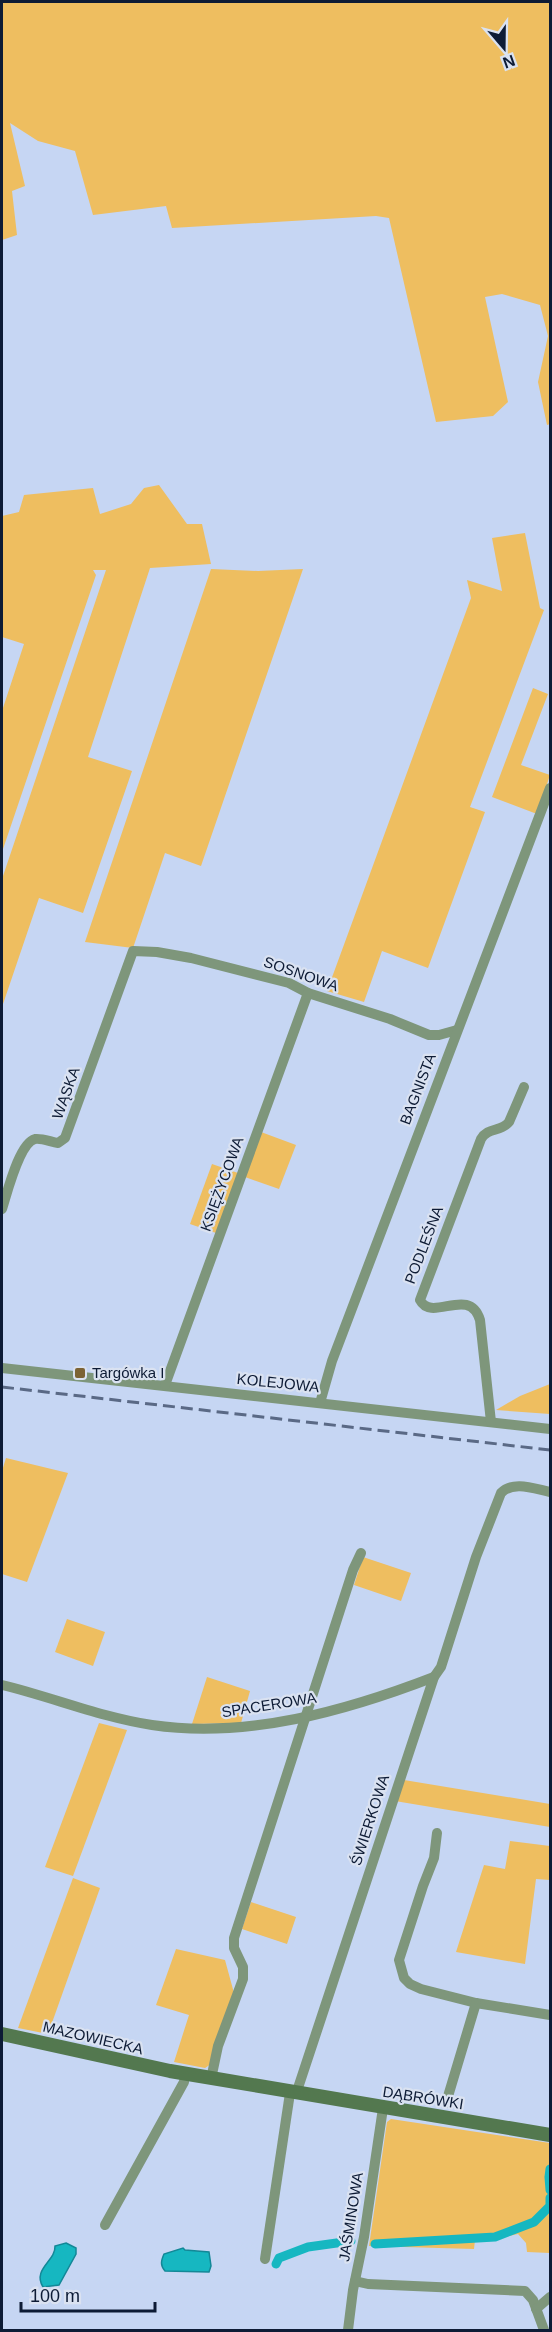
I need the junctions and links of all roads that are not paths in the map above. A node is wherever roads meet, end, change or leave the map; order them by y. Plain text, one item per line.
1 (550, 788) edge
2 (133, 951) joint
3 (308, 993) junction
4 (457, 1030) junction
5 (524, 1087) dead end
6 (2, 1209) edge
7 (2, 1368) edge
8 (165, 1385) junction
9 (320, 1403) junction
10 (491, 1422) junction
11 (550, 1429) edge
12 (550, 1492) edge
13 (361, 1553) dead end
14 (434, 1677) junction
15 (2, 1685) edge
16 (306, 1716) junction
17 (437, 1833) dead end
18 (476, 2002) junction
19 (550, 2015) edge
20 (2, 2034) edge
21 (181, 2073) junction
22 (212, 2079) junction
23 (293, 2093) junction
24 (446, 2103) dead end
25 (382, 2108) junction
26 (550, 2135) edge
27 (105, 2225) dead end
28 (265, 2259) dead end
29 (355, 2281) junction
30 (550, 2297) edge
31 (536, 2308) junction
32 (348, 2331) edge
33 (544, 2331) edge

1 - 4 street, BAGNISTA
2 - 3 street, SOSNOWA
2 - 6 street, WĄSKA
3 - 4 street, SOSNOWA
3 - 8 street, KSIĘŻYCOWA
4 - 9 street, BAGNISTA
5 - 10 street, PODLEŚNA
7 - 8 street, KOLEJOWA
8 - 9 street, KOLEJOWA
9 - 10 street, KOLEJOWA
10 - 11 street, KOLEJOWA
12 - 14 street, ŚWIERKOWA
13 - 16 street
14 - 16 street, SPACEROWA
14 - 23 street, ŚWIERKOWA
15 - 16 street, SPACEROWA
16 - 22 street
17 - 18 street
18 - 19 street
18 - 24 street
20 - 21 street, MAZOWIECKA
21 - 22 street, DĄBRÓWKI
21 - 27 street
22 - 23 street, DĄBRÓWKI
23 - 25 street, DĄBRÓWKI
23 - 28 street
25 - 26 street, DĄBRÓWKI
25 - 29 street, JAŚMINOWA
29 - 31 street
29 - 32 street, JAŚMINOWA
30 - 31 street
31 - 33 street

